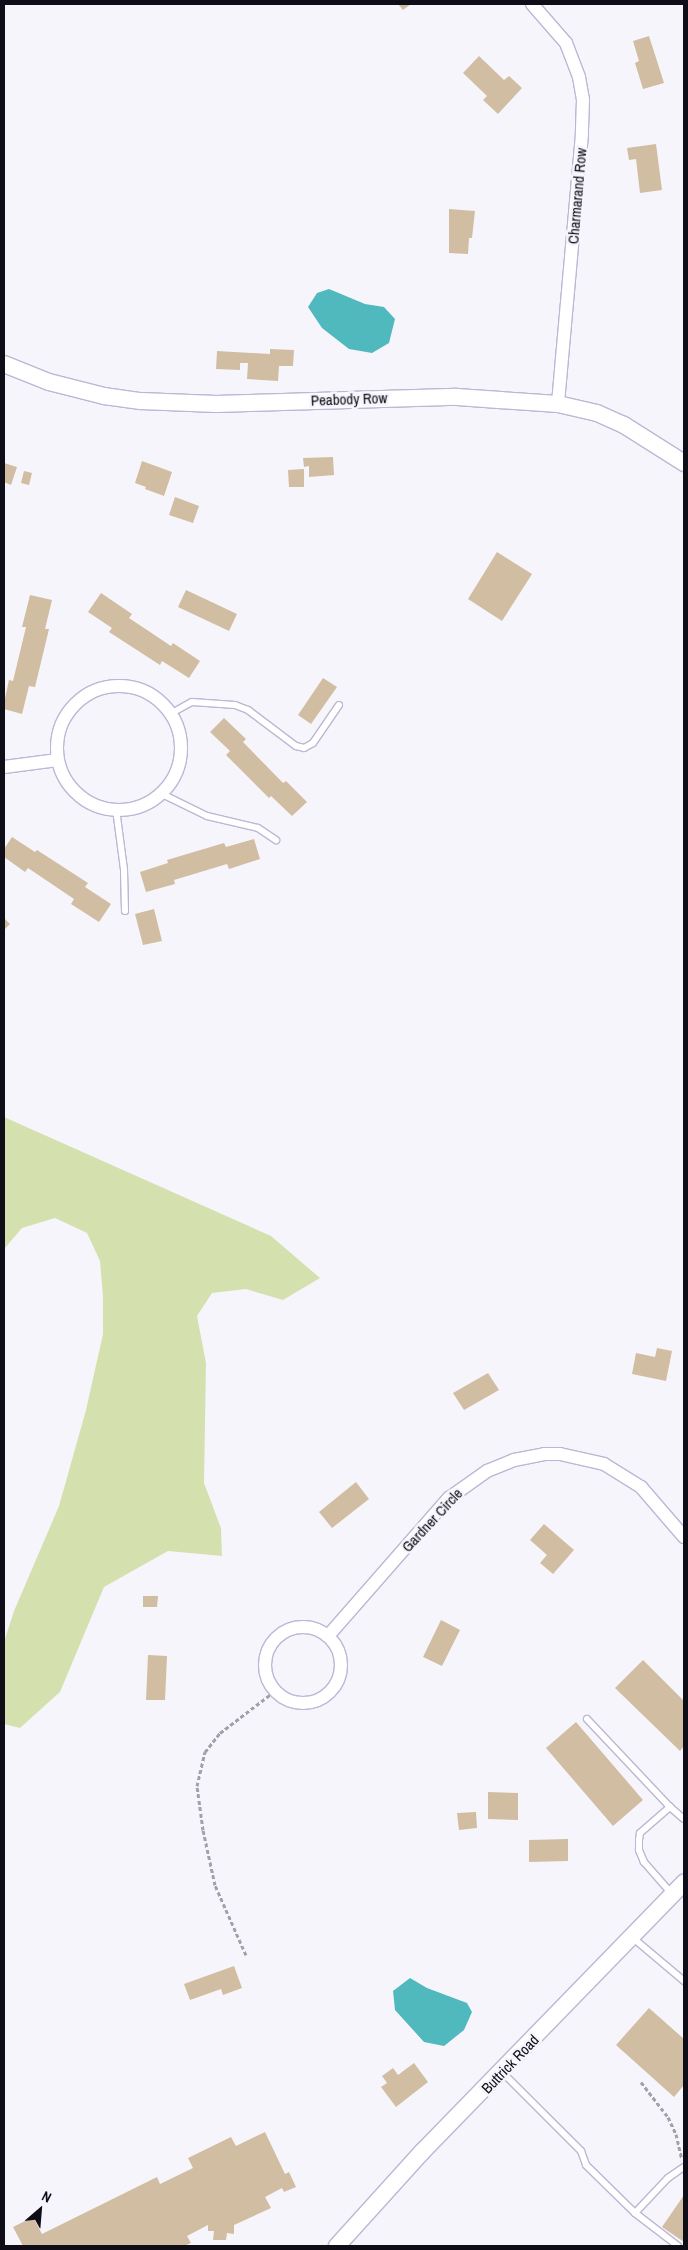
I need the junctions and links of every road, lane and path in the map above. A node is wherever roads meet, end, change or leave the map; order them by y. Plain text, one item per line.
1 (532, 4) edge
2 (4, 364) edge
3 (558, 404) junction
4 (684, 464) edge
5 (340, 705) dead end
6 (170, 714) junction
7 (58, 760) junction
8 (4, 767) edge
9 (160, 794) junction
10 (116, 809) junction
11 (276, 840) dead end
12 (125, 911) dead end
13 (684, 1537) edge
14 (328, 1636) junction
15 (274, 1690) junction
16 (587, 1719) dead end
17 (670, 1807) junction
18 (684, 1819) edge
19 (678, 1889) edge
20 (632, 1938) junction
21 (246, 1955) dead end
22 (684, 1981) edge
23 (502, 2072) junction
24 (641, 2082) dead end
25 (684, 2167) edge
26 (635, 2213) junction
27 (337, 2246) edge
28 (678, 2246) edge

1 - 3 street, Charmarand Row
2 - 3 street, Peabody Row
3 - 4 street, Peabody Row
5 - 6 lane
6 - 7 street
6 - 9 street
7 - 8 street
7 - 10 street
9 - 10 street
9 - 11 lane
10 - 12 lane
13 - 14 street, Gardner Circle
14 - 15 street
14 - 15 street
15 - 21 path
16 - 17 lane
17 - 18 lane
17 - 19 lane
19 - 20 street, Buttrick Road
20 - 22 lane
20 - 23 street, Buttrick Road
23 - 26 lane
23 - 27 street, Buttrick Road
24 - 25 path
25 - 26 lane
26 - 28 lane

